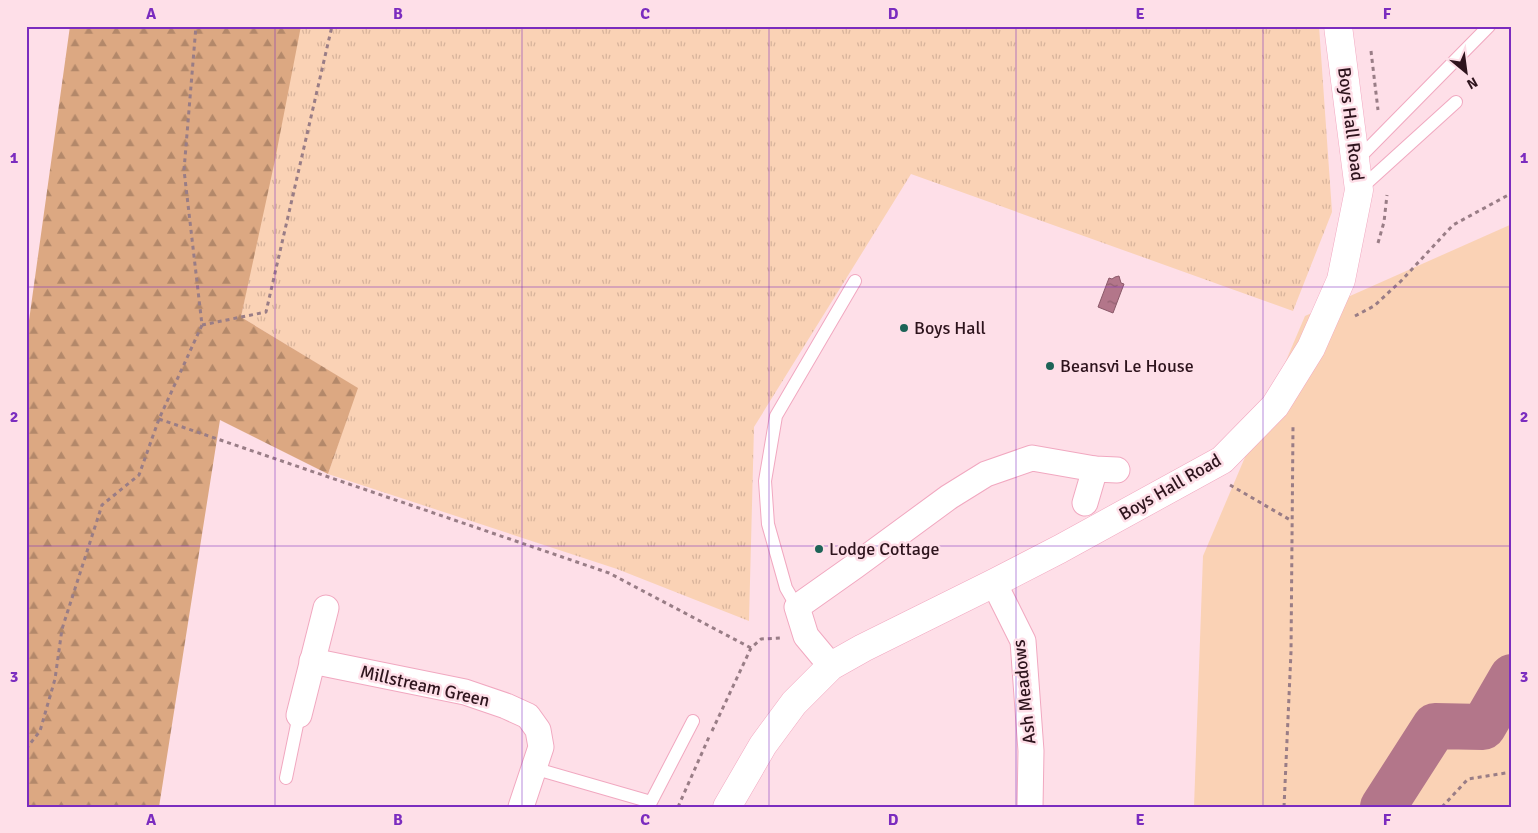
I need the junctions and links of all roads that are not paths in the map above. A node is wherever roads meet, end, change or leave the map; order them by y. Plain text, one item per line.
1 (1338, 26) edge
2 (1489, 26) edge
3 (1456, 102) dead end
4 (1356, 161) junction
5 (1359, 190) junction
6 (855, 281) dead end
7 (1085, 503) dead end
8 (994, 583) junction
9 (797, 607) junction
10 (326, 608) dead end
11 (312, 661) junction
12 (832, 666) junction
13 (299, 715) joint
14 (693, 720) dead end
15 (533, 768) junction
16 (286, 778) dead end
17 (521, 807) edge
18 (727, 807) edge
19 (1030, 807) edge

1 - 4 street, Boys Hall Road
2 - 4 lane
3 - 5 lane
4 - 5 street, Boys Hall Road
5 - 8 street, Boys Hall Road
6 - 9 lane
7 - 9 street
8 - 12 street, Boys Hall Road
8 - 19 street, Ash Meadows
9 - 12 street
10 - 11 street
11 - 13 street
11 - 15 street, Millstream Green
12 - 18 street, Boys Hall Road
13 - 16 lane
14 - 15 lane
15 - 17 street, Millstream Green

